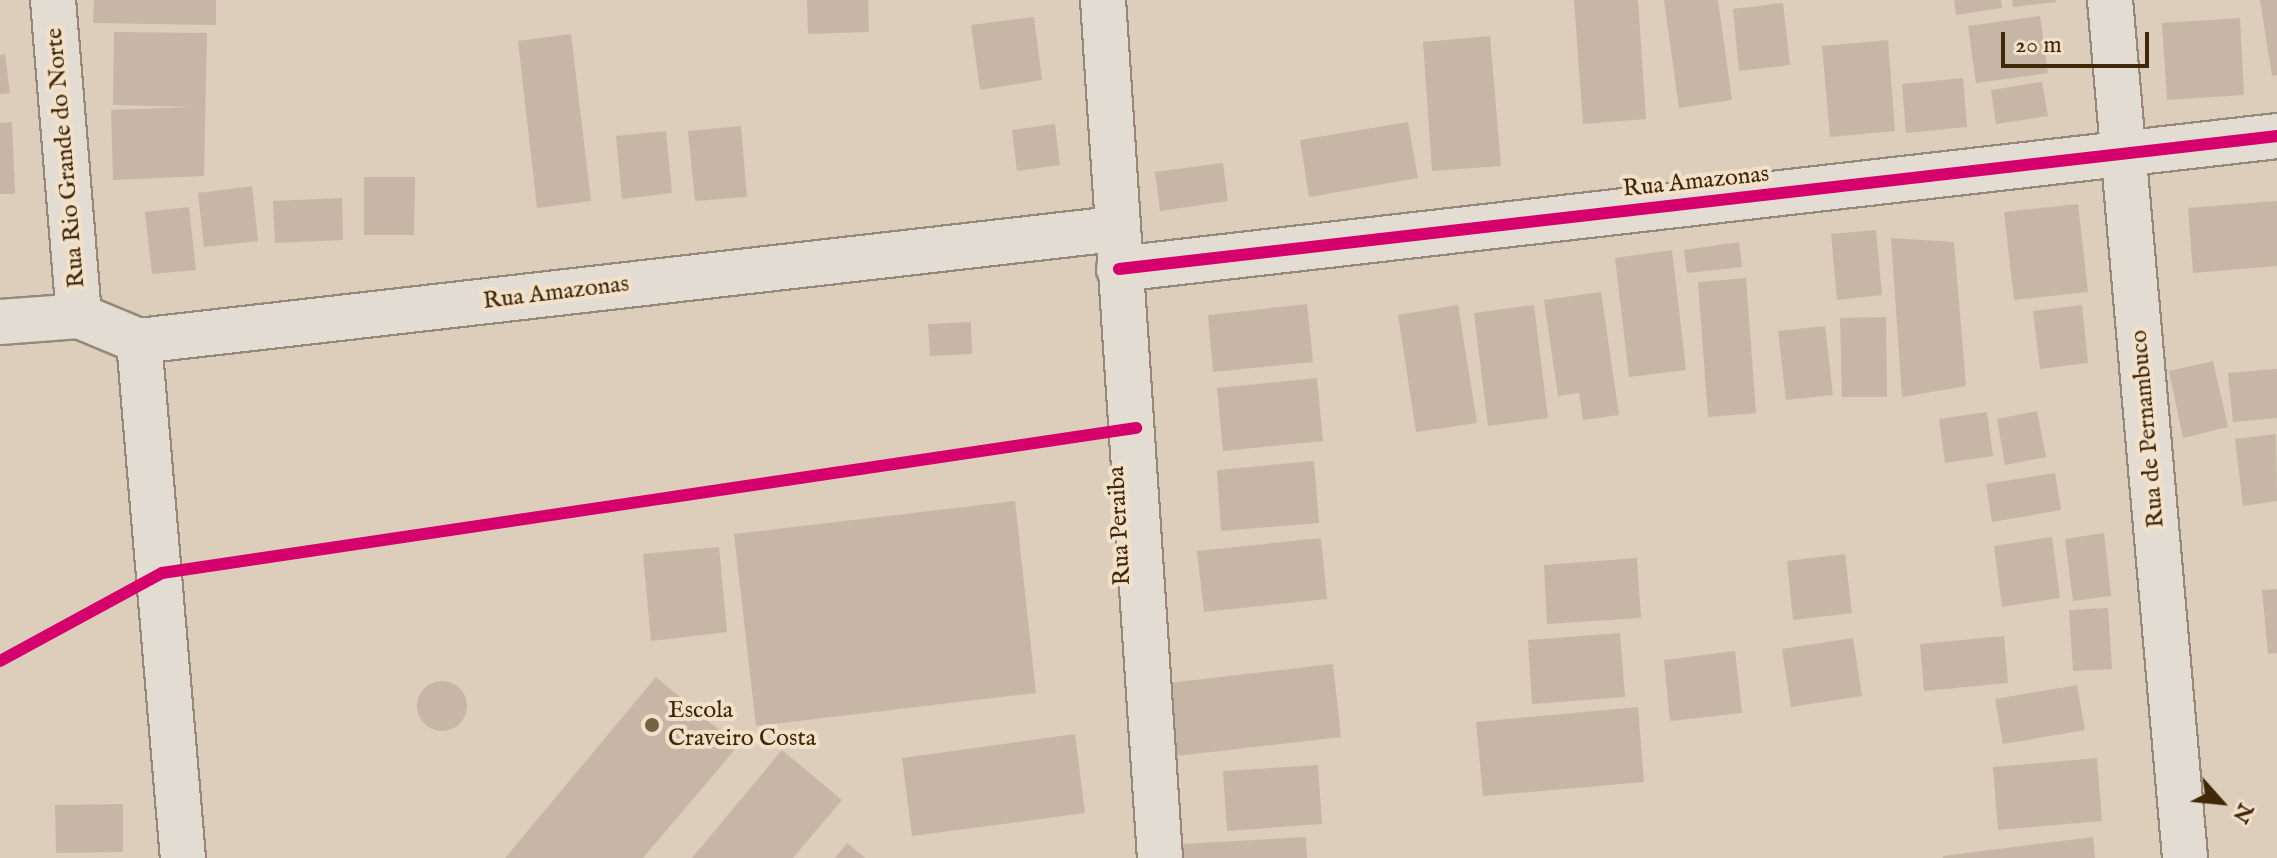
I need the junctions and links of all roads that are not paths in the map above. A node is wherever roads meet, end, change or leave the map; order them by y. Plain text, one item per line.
1 (53, 0) edge
2 (1103, 0) edge
3 (2110, 0) edge
4 (2277, 136) edge
5 (2124, 157) junction
6 (1117, 249) junction
7 (79, 316) junction
8 (0, 322) edge
9 (139, 341) junction
10 (183, 858) edge
11 (1160, 858) edge
12 (2185, 858) edge

1 - 7 street, Rua Rio Grande do Norte
2 - 6 street, Rua Peraiba
3 - 5 street, Rua de Pernambuco
4 - 5 street, Rua Amazonas
5 - 6 street, Rua Amazonas
5 - 12 street, Rua de Pernambuco
6 - 9 street, Rua Amazonas
6 - 11 street, Rua Peraiba
7 - 8 street, Rua Amazonas
7 - 9 street, Rua Amazonas
9 - 10 street

